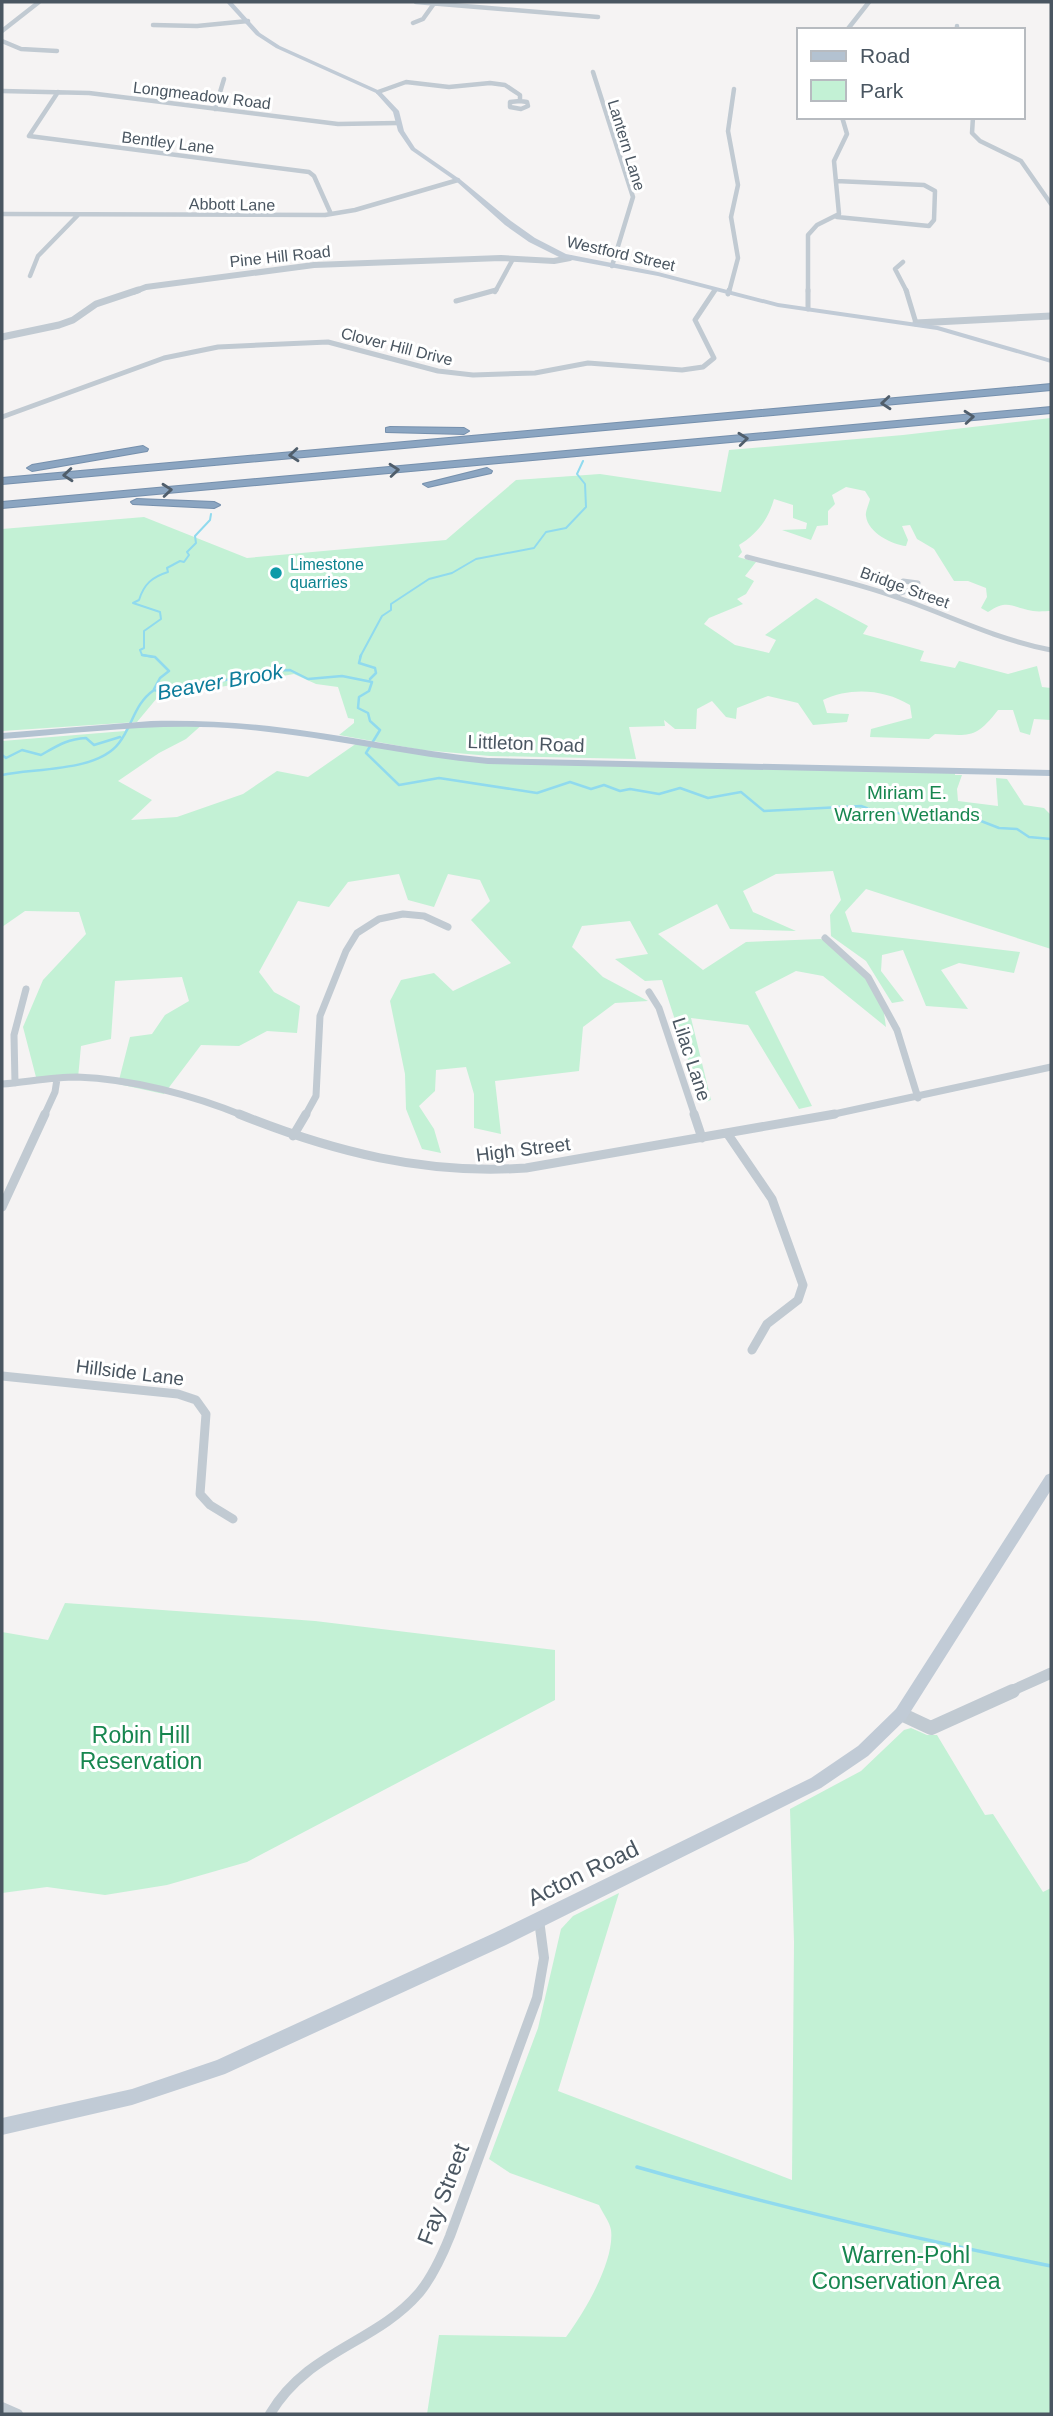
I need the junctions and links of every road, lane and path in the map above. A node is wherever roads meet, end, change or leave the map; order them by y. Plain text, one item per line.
1 (39, 2) edge
2 (229, 2) edge
3 (416, 2) edge
4 (869, 2) edge
5 (433, 5) junction
6 (598, 17) dead end
7 (247, 21) junction
8 (413, 23) dead end
9 (153, 25) dead end
10 (3, 28) edge
11 (849, 28) edge
12 (2, 40) edge
13 (57, 51) dead end
14 (593, 72) dead end
15 (224, 79) dead end
16 (734, 89) dead end
17 (2, 91) edge
18 (58, 92) junction
19 (378, 92) junction
20 (520, 101) dead end
21 (215, 109) junction
22 (843, 119) edge
23 (973, 119) edge
24 (398, 123) junction
25 (458, 180) junction
26 (836, 181) junction
27 (1051, 204) edge
28 (2, 214) edge
29 (331, 214) junction
30 (78, 215) junction
31 (837, 217) junction
32 (570, 258) junction
33 (513, 259) junction
34 (903, 262) dead end
35 (612, 266) junction
36 (30, 276) dead end
37 (715, 290) junction
38 (728, 294) junction
39 (456, 301) dead end
40 (808, 309) junction
41 (1051, 316) edge
42 (951, 321) junction
43 (916, 323) junction
44 (947, 330) junction
45 (2, 337) edge
46 (1051, 361) edge
47 (1051, 387) edge
48 (1051, 410) edge
49 (2, 417) edge
50 (631, 426) junction
51 (390, 430) dead end
52 (713, 442) junction
53 (143, 449) dead end
54 (2, 472) edge
55 (2, 481) edge
56 (428, 484) dead end
57 (214, 505) dead end
58 (2, 507) edge
59 (747, 557) dead end
60 (1051, 650) edge
61 (104, 728) joint
62 (2, 736) edge
63 (1051, 773) edge
64 (448, 927) dead end
65 (825, 938) dead end
66 (26, 989) dead end
67 (649, 992) dead end
68 (1051, 1067) edge
69 (57, 1079) junction
70 (15, 1083) junction
71 (2, 1084) edge
72 (918, 1098) junction
73 (727, 1133) junction
74 (293, 1136) junction
75 (702, 1138) junction
76 (2, 1207) edge
77 (752, 1350) dead end
78 (2, 1376) edge
79 (1051, 1479) edge
80 (233, 1519) dead end
81 (1051, 1673) edge
82 (901, 1714) junction
83 (539, 1919) junction
84 (2, 2127) edge
85 (2, 2407) edge
86 (18, 2414) edge
87 (271, 2414) edge

1 - 10 street
2 - 7 main road
3 - 5 street
4 - 11 street
5 - 6 street
5 - 8 street
7 - 9 street
7 - 19 main road
12 - 13 street
14 - 35 street, Lantern Lane
15 - 21 street
16 - 38 street
17 - 18 street, Longmeadow Road
18 - 21 street, Longmeadow Road
18 - 29 street, Bentley Lane
19 - 20 street
19 - 24 main road, Westford Street
21 - 24 street, Longmeadow Road
22 - 26 street
23 - 27 street
24 - 25 main road, Westford Street
25 - 29 street, Abbott Lane
25 - 32 main road, Westford Street
26 - 31 street
26 - 31 street
28 - 30 street, Abbott Lane
29 - 30 street, Abbott Lane
30 - 36 street
31 - 40 street
32 - 33 street, Pine Hill Road
32 - 35 main road, Westford Street
33 - 39 street
33 - 45 street, Pine Hill Road
34 - 43 street
35 - 37 main road, Westford Street
37 - 38 main road, Westford Street
37 - 49 street, Clover Hill Drive
38 - 40 main road, Westford Street
40 - 43 main road, Westford Street
41 - 42 street
42 - 43 street
42 - 44 street
43 - 44 main road, Westford Street
44 - 46 main road, Westford Street
47 -> 50 highway
52 -> 48 highway
50 - 51 highway
50 -> 55 highway
52 - 56 highway
58 -> 52 highway
53 - 54 highway
57 - 58 highway
59 - 60 street, Bridge Street
61 - 62 main road, Littleton Road
61 - 63 main road, Littleton Road
64 - 74 street
65 - 72 street
66 - 70 street
67 - 75 street, Lilac Lane
68 - 72 street, High Street
69 - 70 street, High Street
69 - 74 street, High Street
69 - 76 street
70 - 71 street, High Street
72 - 73 street, High Street
73 - 75 street, High Street
73 - 77 street
74 - 75 street, High Street
78 - 80 street, Hillside Lane
79 - 82 main road, Acton Road
81 - 82 street
82 - 83 main road, Acton Road
83 - 84 main road, Acton Road
83 - 87 street, Fay Street
85 - 86 street

